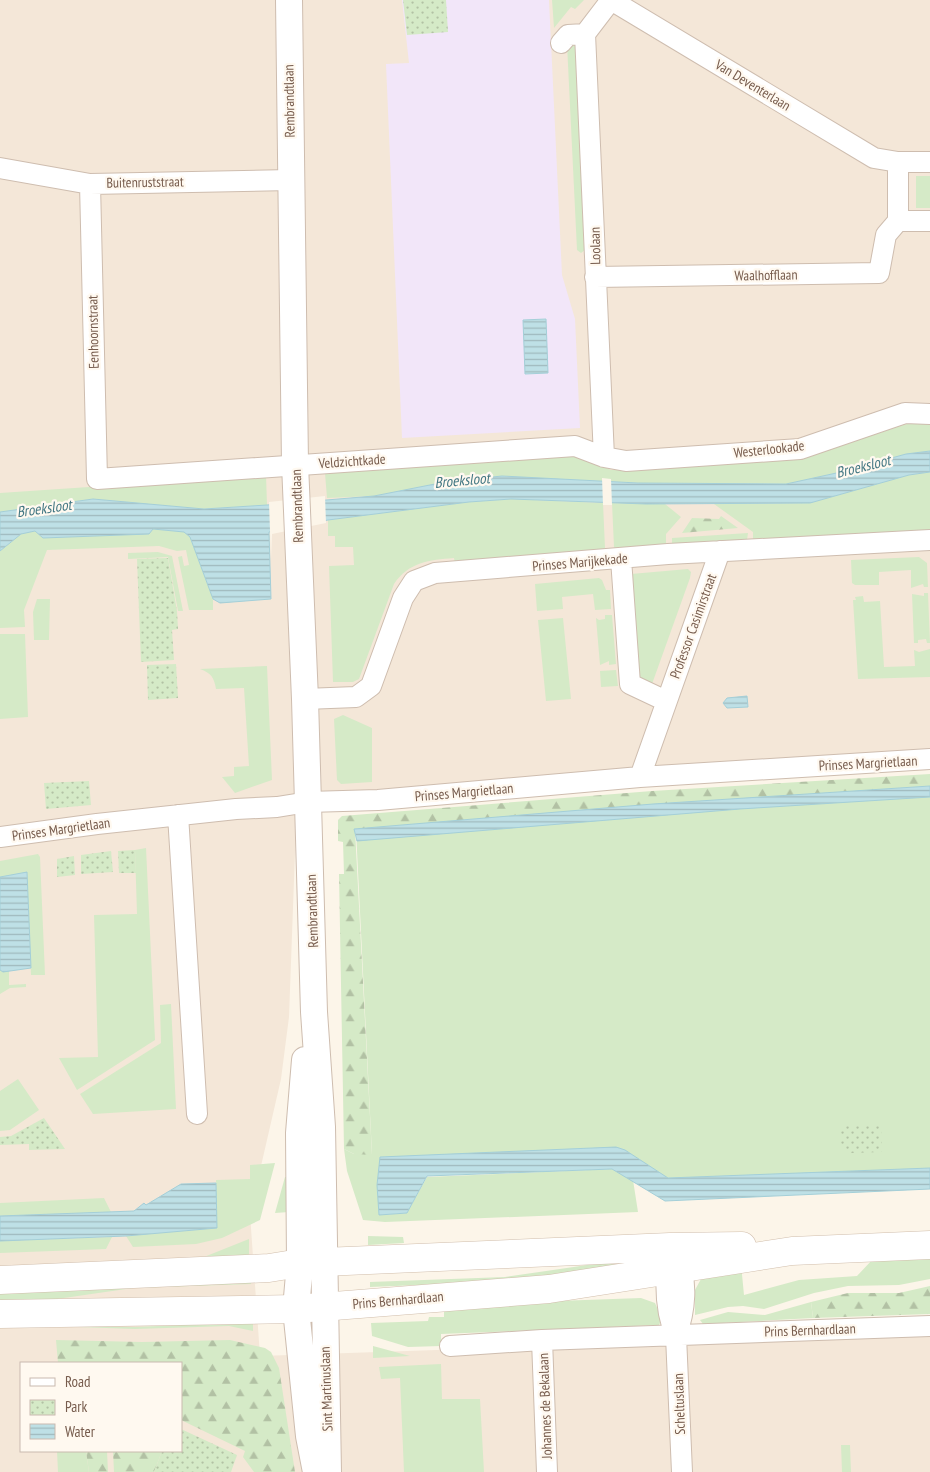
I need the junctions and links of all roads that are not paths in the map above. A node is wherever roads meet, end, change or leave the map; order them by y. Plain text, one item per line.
1 (280, 0) edge
2 (289, 0) edge
3 (611, 0) edge
4 (585, 34) junction
5 (561, 42) dead end
6 (898, 162) junction
7 (930, 162) edge
8 (0, 168) edge
9 (291, 180) junction
10 (90, 184) junction
11 (898, 221) junction
12 (930, 221) edge
13 (595, 277) junction
14 (930, 414) edge
15 (604, 457) junction
16 (296, 474) junction
17 (97, 480) joint
18 (930, 540) edge
19 (720, 551) junction
20 (620, 558) junction
21 (305, 698) junction
22 (666, 701) junction
23 (930, 759) edge
24 (640, 777) junction
25 (308, 802) junction
26 (178, 815) junction
27 (0, 838) edge
28 (197, 1114) dead end
29 (930, 1245) edge
30 (673, 1262) junction
31 (312, 1263) junction
32 (0, 1280) edge
33 (324, 1306) junction
34 (296, 1309) junction
35 (0, 1314) edge
36 (930, 1326) edge
37 (676, 1336) junction
38 (542, 1340) junction
39 (450, 1346) dead end
40 (316, 1472) edge
41 (328, 1472) edge
42 (547, 1472) edge
43 (682, 1472) edge

1 - 2 street
2 - 9 street, Rembrandtlaan
3 - 4 street
3 - 6 street, Van Deventerlaan
4 - 5 street
4 - 13 street, Loolaan
6 - 7 street, Van Deventerlaan
6 - 11 street
8 - 10 street, Buitenruststraat
9 - 10 street, Buitenruststraat
9 - 16 street, Rembrandtlaan
10 - 17 street, Eenhoornstraat
11 - 12 street
11 - 13 street, Waalhofflaan
13 - 15 street, Loolaan
14 - 15 street, Westerlookade
15 - 16 street, Veldzichtkade
16 - 17 street, Veldzichtkade
16 - 21 street, Rembrandtlaan
18 - 19 street, Prinses Marijkekade
19 - 20 street, Prinses Marijkekade
19 - 22 street, Professor Casimirstraat
20 - 21 street, Prinses Marijkekade
20 - 22 street
21 - 25 street, Rembrandtlaan
22 - 24 street, Professor Casimirstraat
23 - 24 street, Prinses Margrietlaan
24 - 25 street, Prinses Margrietlaan
25 - 26 street, Prinses Margrietlaan
25 - 31 street, Rembrandtlaan
26 - 27 street, Prinses Margrietlaan
26 - 28 street
29 - 30 main road, Prins Bernhardlaan
30 - 31 main road, Prins Bernhardlaan
30 - 33 main road, Prins Bernhardlaan
30 - 37 street, Scheltuslaan
31 - 32 main road, Prins Bernhardlaan
31 - 33 street, Rembrandtlaan
31 - 34 street, Rembrandtlaan
33 - 34 main road, Prins Bernhardlaan
33 - 41 street, Sint Martinuslaan
34 - 35 main road, Prins Bernhardlaan
34 - 40 street, Sint Martinuslaan
36 - 37 street, Prins Bernhardlaan
37 - 38 street, Prins Bernhardlaan
37 - 43 street, Scheltuslaan
38 - 39 street, Prins Bernhardlaan
38 - 42 street, Johannes de Bekalaan

